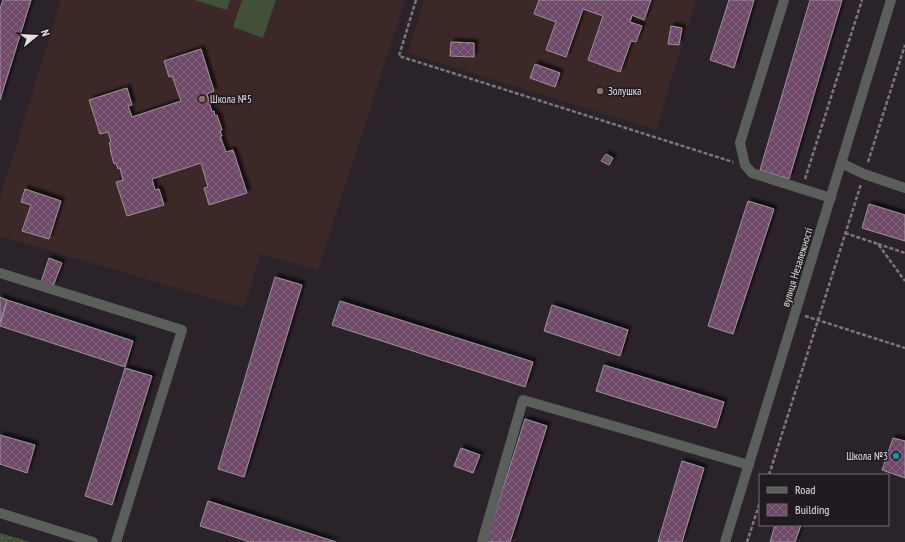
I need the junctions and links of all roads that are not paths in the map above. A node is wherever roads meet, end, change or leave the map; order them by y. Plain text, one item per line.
1 (784, 0) edge
2 (892, 0) edge
3 (841, 163) junction
4 (905, 188) edge
5 (831, 198) junction
6 (0, 273) edge
7 (749, 465) junction
8 (0, 513) edge
9 (93, 542) edge
10 (116, 542) edge
11 (482, 542) edge
12 (725, 542) edge

1 - 5 street
2 - 3 street, вулиця Незалежності
3 - 4 street
3 - 5 street, вулиця Незалежності
5 - 7 street, вулиця Незалежності
6 - 10 street
7 - 11 street
7 - 12 street, вулиця Незалежності
8 - 9 street

